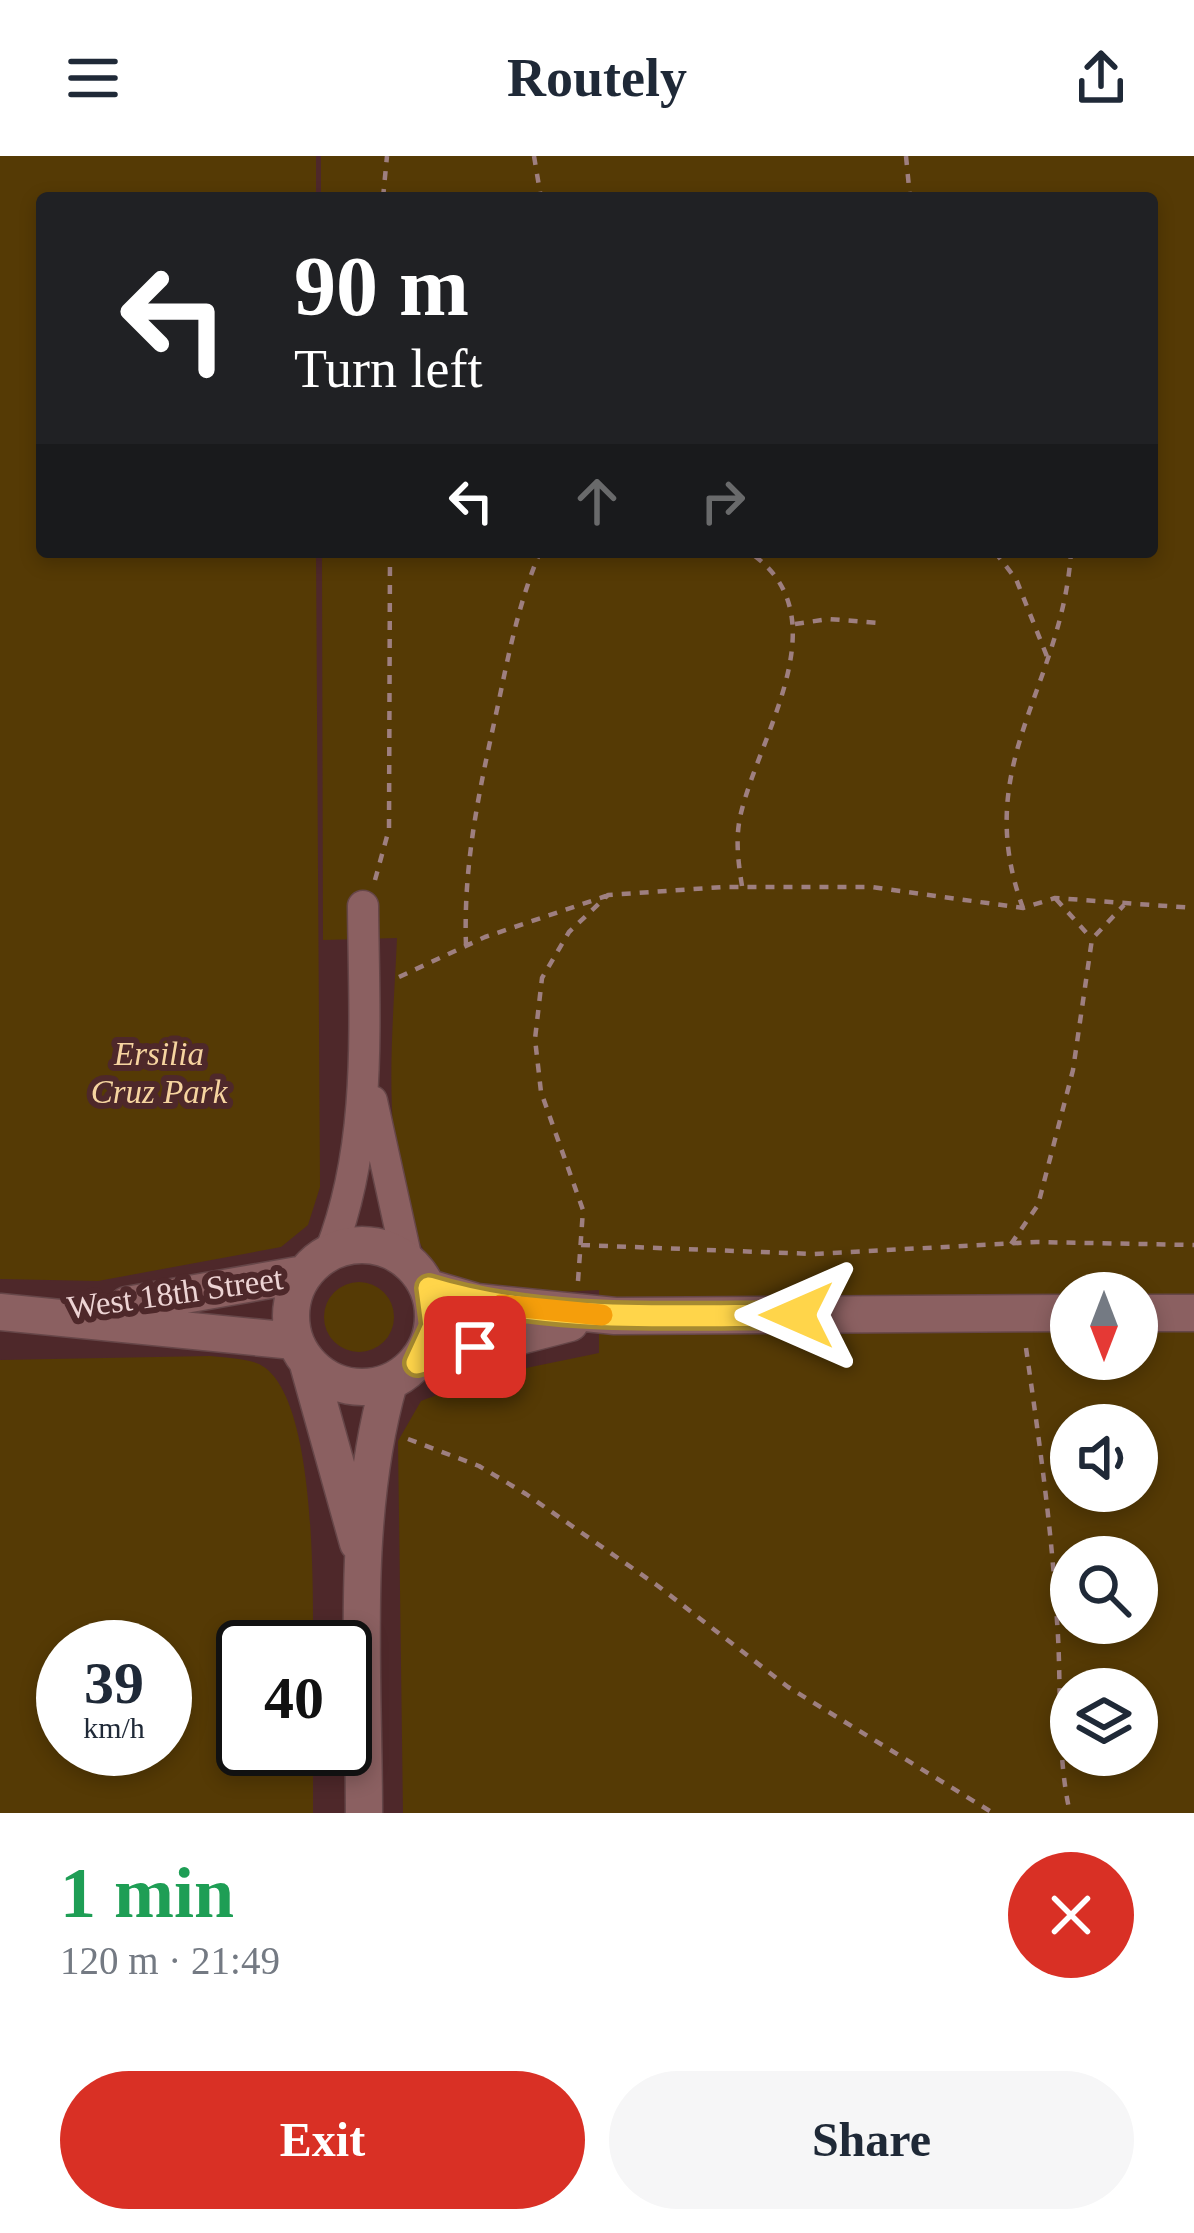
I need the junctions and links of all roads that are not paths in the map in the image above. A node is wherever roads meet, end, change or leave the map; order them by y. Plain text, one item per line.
1 (363, 906) road end
2 (364, 1048) junction
3 (317, 1263) junction
4 (418, 1274) junction
5 (0, 1312) edge
6 (45, 1312) junction
7 (1050, 1313) edge
8 (1158, 1313) edge
9 (1194, 1313) edge
10 (615, 1316) junction
11 (301, 1352) junction
12 (403, 1373) junction
13 (364, 1564) junction
14 (364, 1813) edge

1 - 2 street
2 - 3 street
2 - 4 street
3 - 4 street
3 - 6 street, West 18th Street
3 - 11 street
4 - 10 street
4 - 12 street
5 - 6 street, West 18th Street
6 - 11 street, West 18th Street
7 - 10 street
8 - 9 street
10 - 12 street
11 - 12 street
11 - 13 street
12 - 13 street
13 - 14 street

